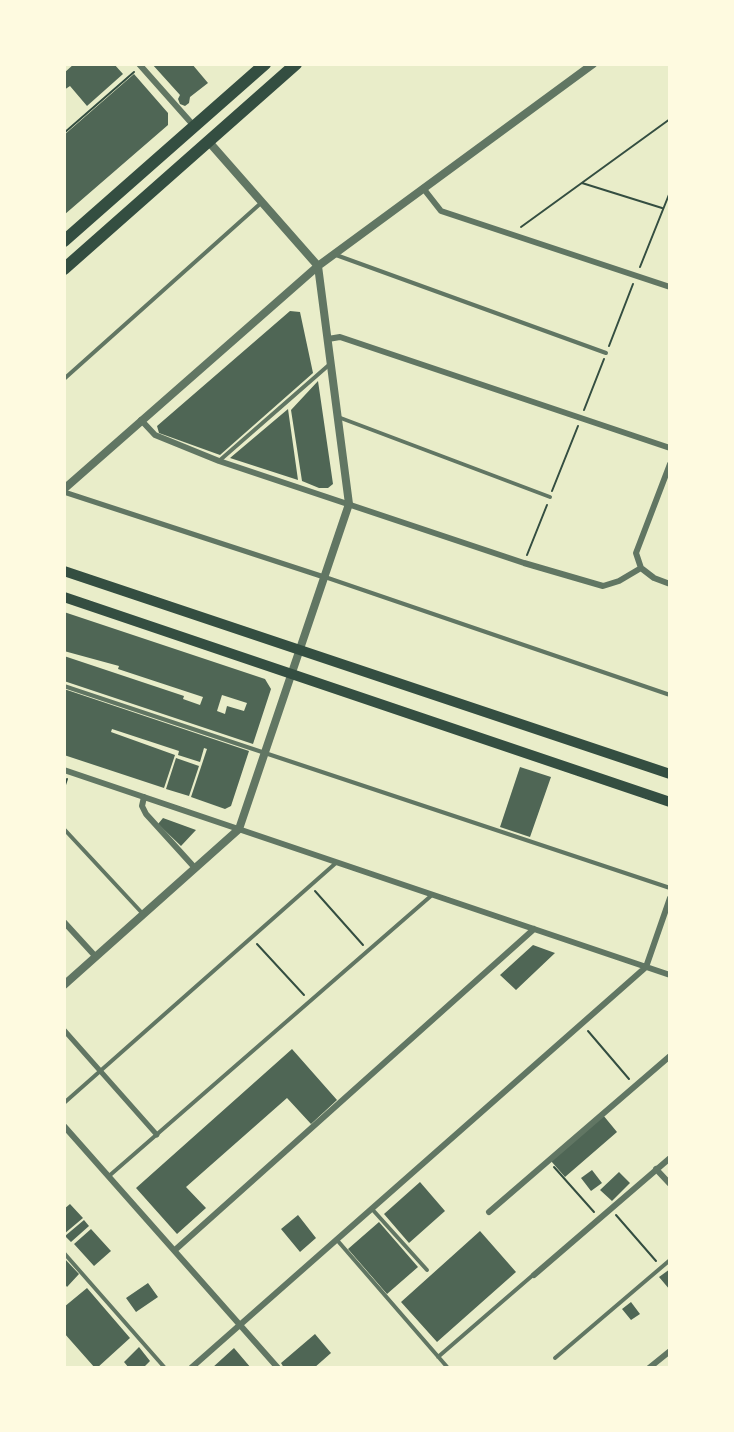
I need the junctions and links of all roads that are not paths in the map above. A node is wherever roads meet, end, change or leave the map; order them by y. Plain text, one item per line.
1 (265, 64) edge
2 (296, 64) edge
3 (593, 64) edge
4 (140, 65) edge
5 (194, 126) junction
6 (208, 142) junction
7 (423, 188) junction
8 (262, 202) junction
9 (64, 241) edge
10 (334, 254) junction
11 (318, 266) junction
12 (64, 269) edge
13 (669, 287) edge
14 (328, 339) junction
15 (606, 353) road end
16 (330, 364) junction
17 (64, 379) edge
18 (338, 417) junction
19 (141, 420) junction
20 (669, 448) edge
21 (219, 461) junction
22 (669, 464) edge
23 (64, 490) edge
24 (550, 497) road end
25 (349, 504) junction
26 (641, 568) junction
27 (64, 571) edge
28 (324, 577) junction
29 (669, 584) edge
30 (64, 597) edge
31 (300, 649) junction
32 (292, 674) junction
33 (64, 686) edge
34 (669, 695) edge
35 (265, 753) junction
36 (64, 770) edge
37 (669, 774) edge
38 (144, 797) junction
39 (669, 802) edge
40 (64, 829) edge
41 (239, 829) junction
42 (337, 862) junction
43 (195, 868) junction
44 (669, 888) edge
45 (433, 895) junction
46 (669, 898) edge
47 (144, 914) junction
48 (64, 922) edge
49 (534, 929) junction
50 (96, 957) junction
51 (646, 967) junction
52 (669, 975) edge
53 (64, 985) edge
54 (64, 1030) edge
55 (669, 1056) edge
56 (101, 1071) junction
57 (64, 1103) edge
58 (64, 1126) edge
59 (157, 1135) junction
60 (669, 1158) edge
61 (656, 1169) junction
62 (109, 1176) junction
63 (669, 1184) edge
64 (372, 1209) junction
65 (489, 1212) dead end
66 (337, 1240) junction
67 (175, 1250) junction
68 (64, 1253) edge
69 (669, 1260) edge
70 (427, 1270) dead end
71 (534, 1275) joint
72 (240, 1324) junction
73 (669, 1351) edge
74 (438, 1357) junction
75 (555, 1358) dead end
76 (165, 1368) edge
77 (191, 1368) edge
78 (278, 1368) edge
79 (448, 1368) edge
80 (650, 1368) edge

1 - 5 highway
2 - 6 highway
3 - 7 street
4 - 5 street
5 - 9 highway
6 - 8 street
6 - 12 highway
7 - 10 street
7 - 13 street
8 - 11 street
8 - 17 lane
10 - 11 street
10 - 15 lane
11 - 14 street
11 - 19 street
14 - 16 street
14 - 20 street
16 - 18 street
16 - 21 lane
18 - 24 lane
18 - 25 street
19 - 21 street
19 - 23 street
21 - 25 street
22 - 26 street
23 - 28 street
25 - 26 street
25 - 28 street
26 - 29 street
27 - 31 main road
28 - 31 street
28 - 34 lane
30 - 32 main road
31 - 32 street
31 - 37 main road
32 - 35 street
32 - 39 main road
33 - 35 lane
35 - 41 street
35 - 44 lane
36 - 38 street
38 - 41 street
38 - 43 street
40 - 47 lane
41 - 42 street
41 - 43 street
42 - 45 street
42 - 56 lane
43 - 47 street
45 - 49 street
45 - 59 lane
46 - 51 street
47 - 50 street
48 - 50 street
49 - 51 street
49 - 67 street
50 - 53 street
51 - 52 street
51 - 64 street
54 - 56 street
55 - 65 street
56 - 57 lane
56 - 59 street
58 - 62 street
59 - 62 lane
60 - 61 street
61 - 63 street
61 - 71 street
62 - 67 street
64 - 66 street
64 - 70 lane
66 - 72 street
66 - 74 lane
67 - 72 street
68 - 76 lane
69 - 75 lane
71 - 74 lane
72 - 77 street
72 - 78 street
73 - 80 street
74 - 79 lane

